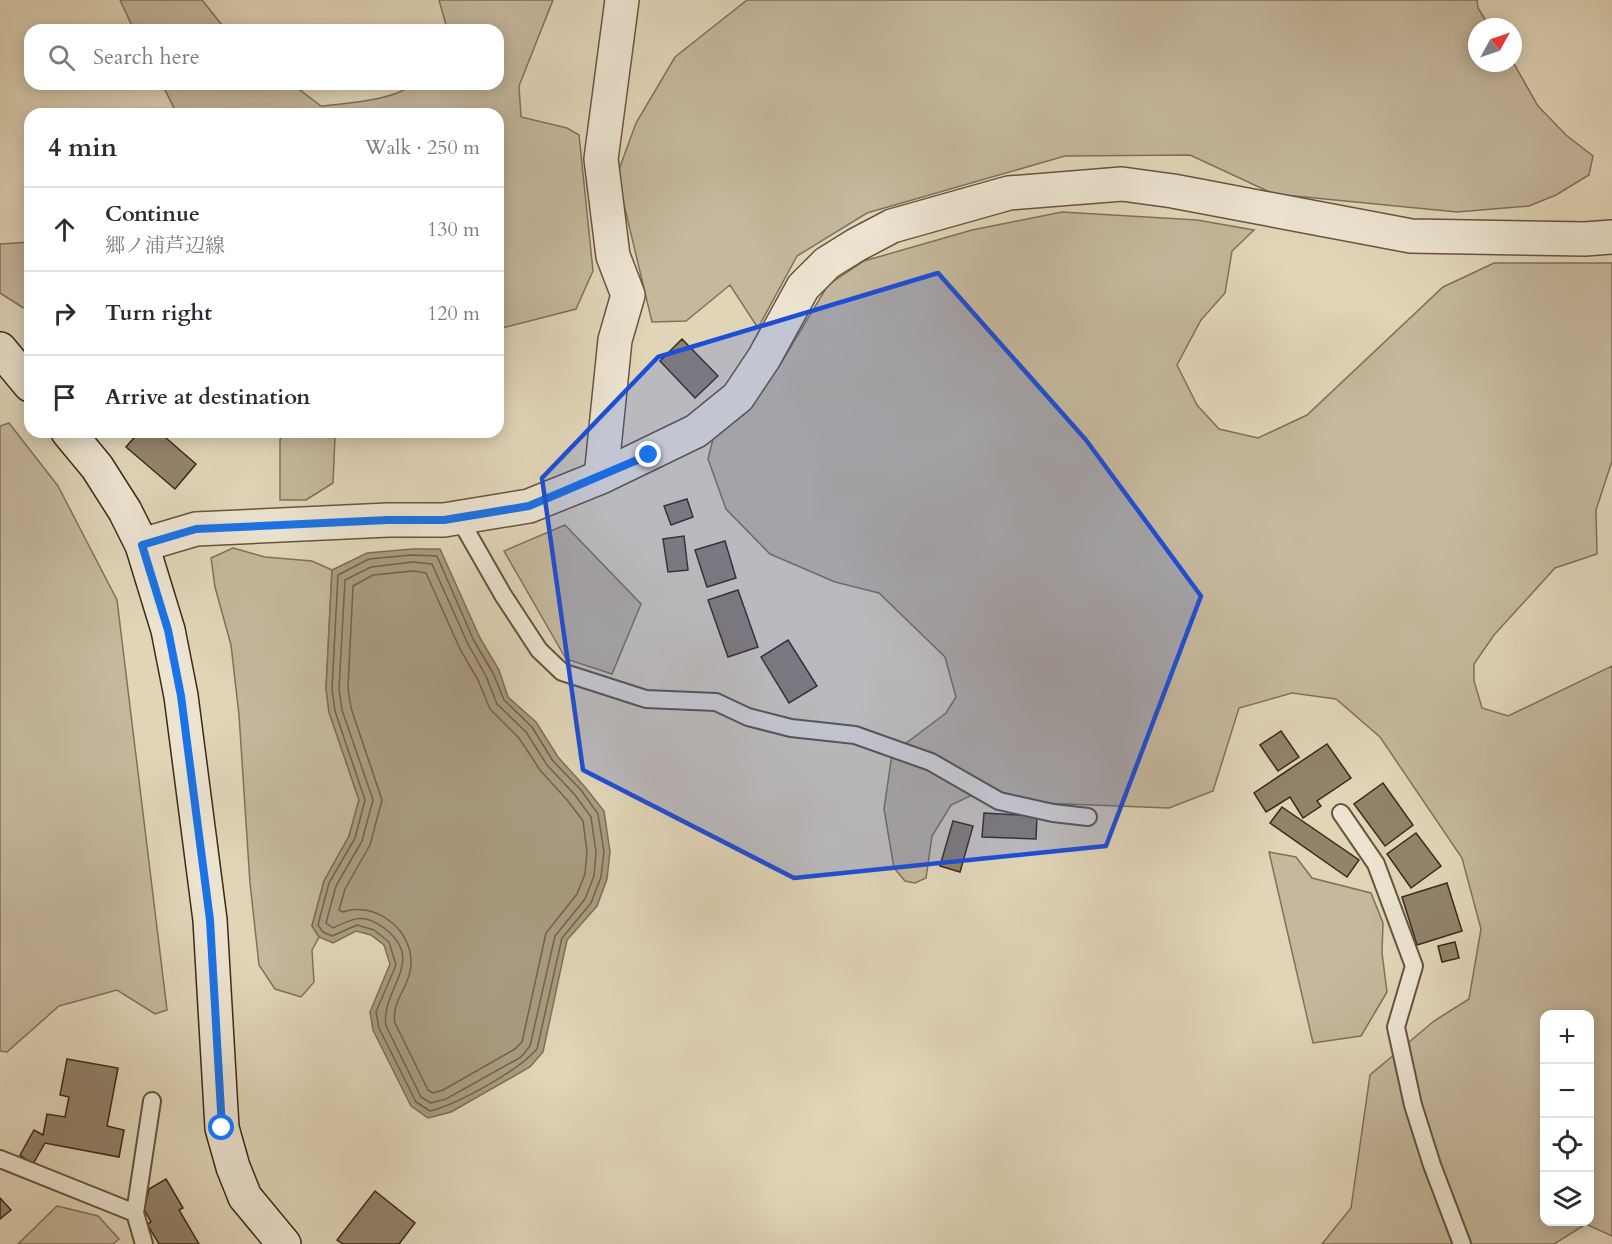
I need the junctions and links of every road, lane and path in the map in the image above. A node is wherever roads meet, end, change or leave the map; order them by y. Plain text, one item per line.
1 (622, 0) edge
2 (1612, 237) edge
3 (0, 349) edge
4 (24, 379) edge
5 (73, 438) edge
6 (601, 477) junction
7 (459, 518) junction
8 (142, 545) junction
9 (1341, 813) dead end
10 (1088, 817) dead end
11 (152, 1101) dead end
12 (0, 1159) edge
13 (135, 1212) junction
14 (276, 1241) edge
15 (144, 1244) edge
16 (1462, 1244) edge

1 - 6 street
2 - 6 street
3 - 4 street
5 - 8 street
6 - 7 street
7 - 8 street
7 - 10 lane
8 - 14 street
9 - 16 lane
11 - 13 lane
12 - 13 lane
13 - 15 lane

